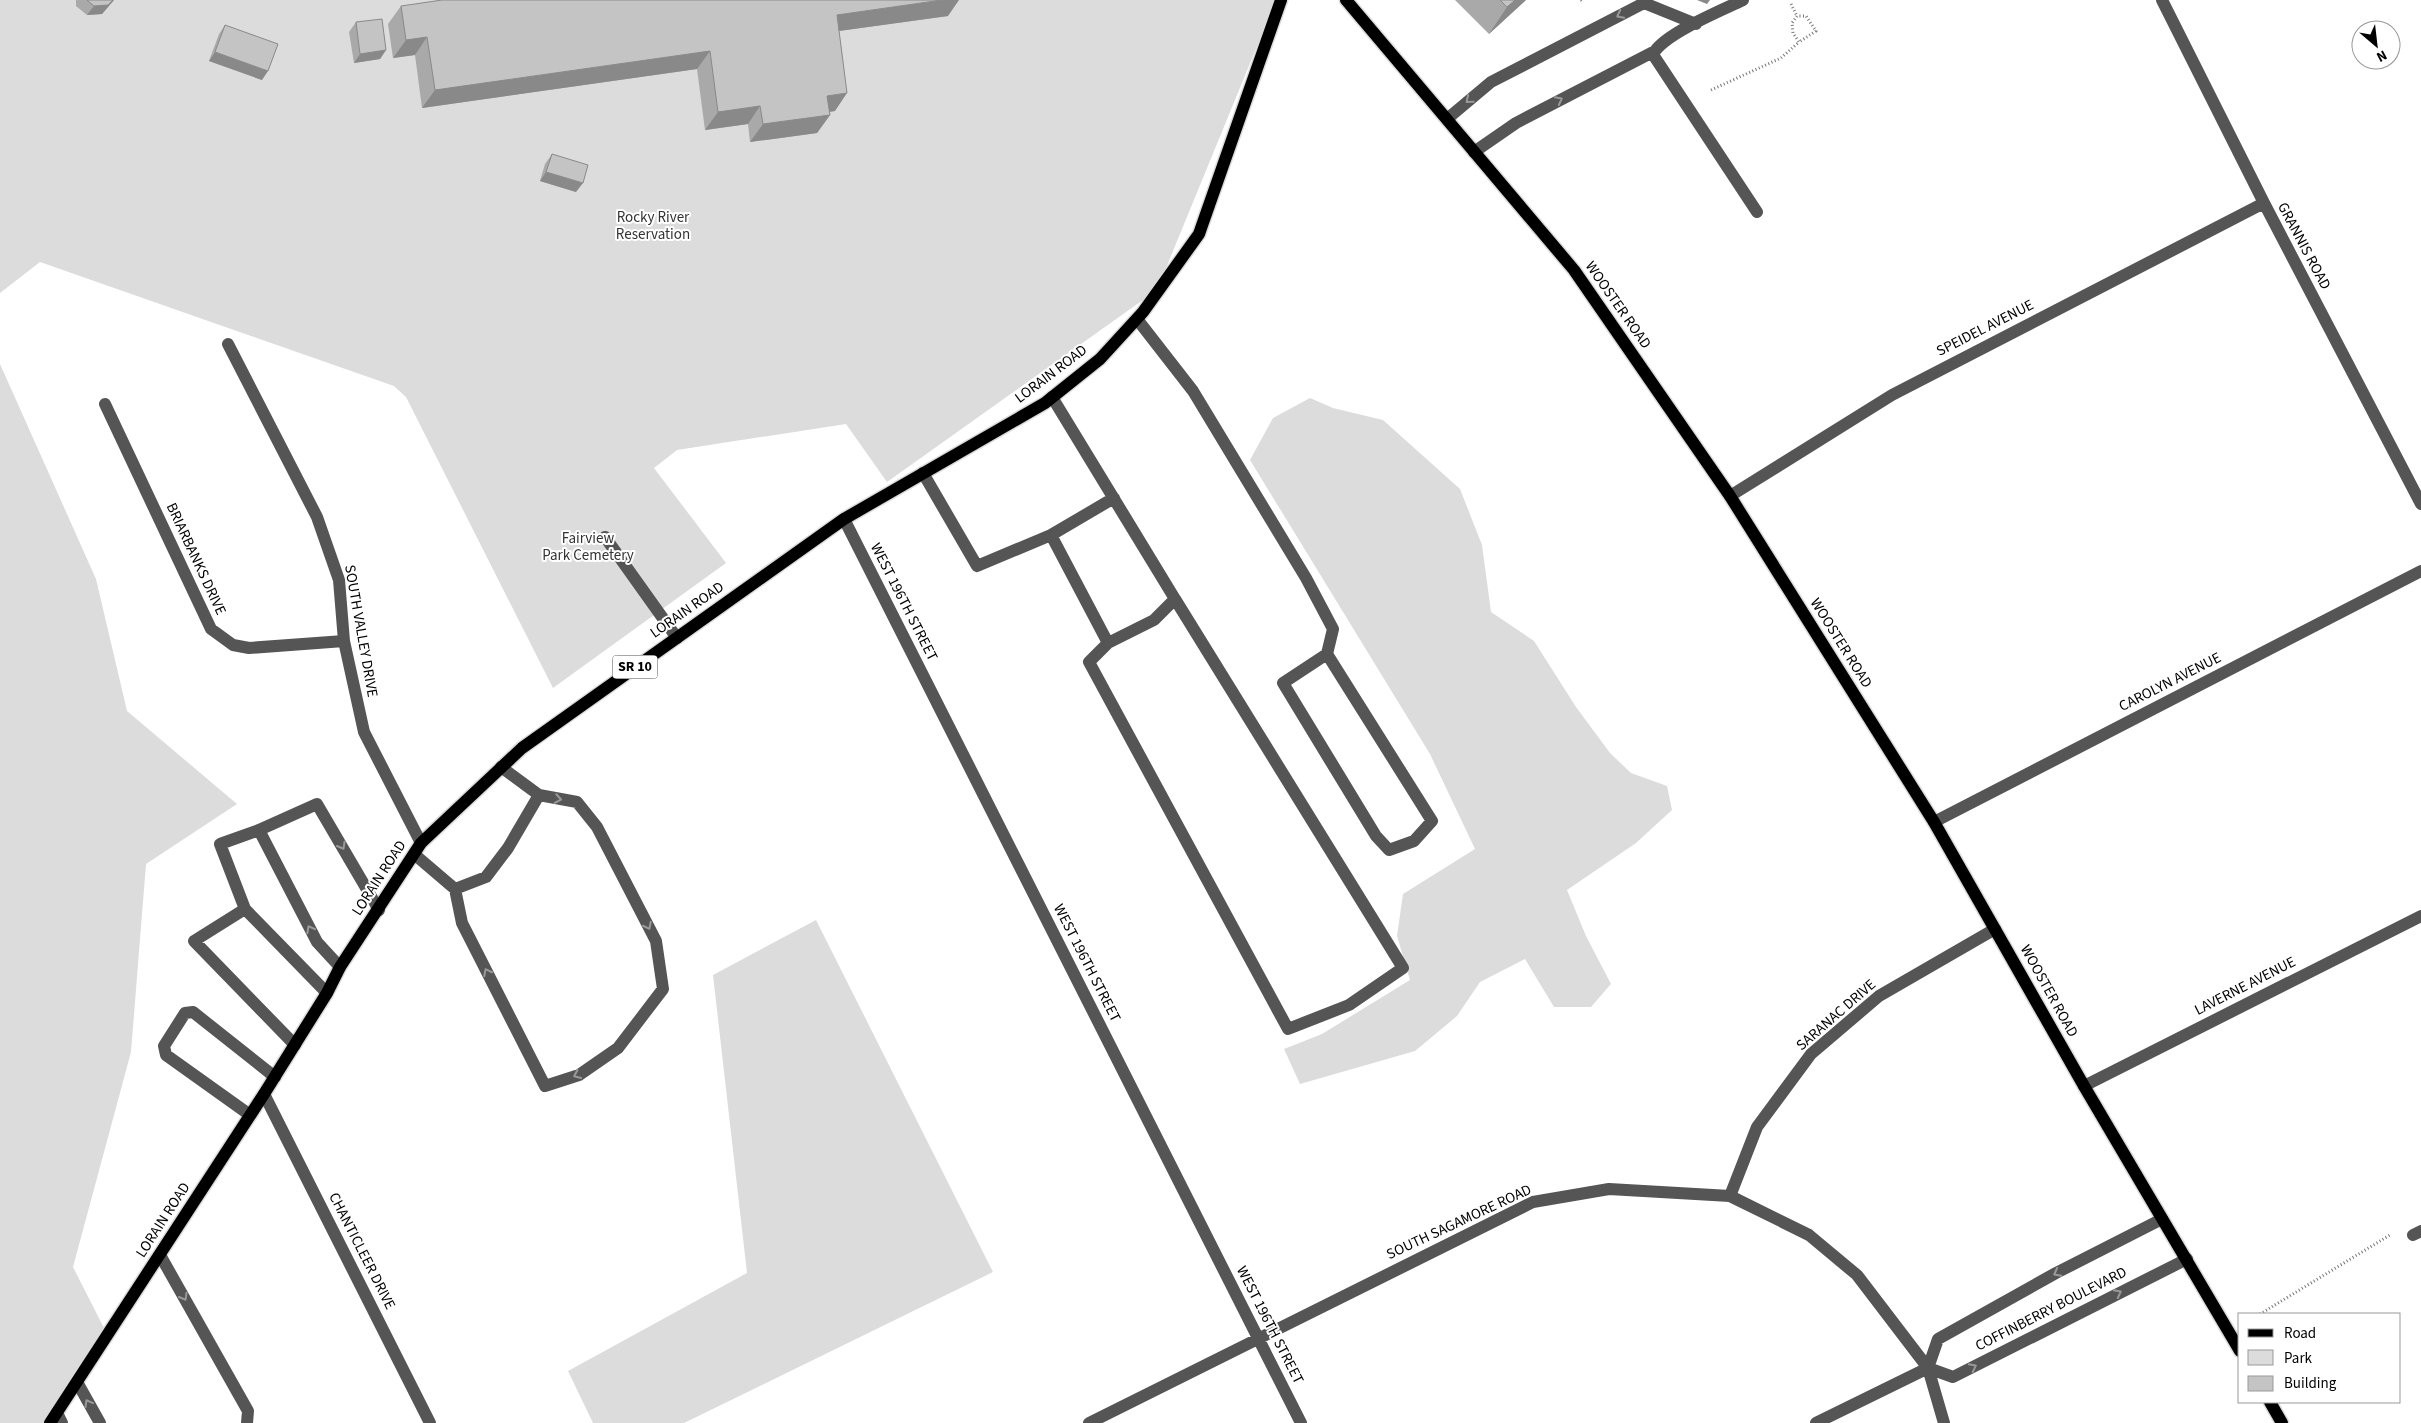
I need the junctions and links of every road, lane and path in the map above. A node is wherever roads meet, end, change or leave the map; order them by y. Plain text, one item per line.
1 (1281, 0) edge
2 (1346, 0) edge
3 (1743, 0) edge
4 (2162, 0) edge
5 (1791, 4) dead end
6 (1797, 16) junction
7 (1696, 24) junction
8 (1799, 42) junction
9 (1652, 53) junction
10 (1711, 90) dead end
11 (1447, 119) junction
12 (1474, 152) junction
13 (2264, 203) junction
14 (1758, 212) dead end
15 (1136, 319) junction
16 (228, 344) dead end
17 (1052, 397) junction
18 (105, 404) dead end
19 (923, 473) junction
20 (1730, 496) junction
21 (1114, 498) junction
22 (2421, 504) edge
23 (844, 519) junction
24 (1051, 535) junction
25 (605, 537) dead end
26 (2421, 571) edge
27 (1175, 599) junction
28 (677, 638) junction
29 (344, 641) junction
30 (1108, 643) junction
31 (1327, 654) junction
32 (501, 767) junction
33 (539, 795) junction
34 (1934, 822) junction
35 (259, 830) junction
36 (418, 849) junction
37 (455, 889) junction
38 (245, 908) junction
39 (379, 910) junction
40 (2421, 916) edge
41 (1995, 928) junction
42 (340, 967) junction
43 (327, 993) junction
44 (295, 1045) junction
45 (275, 1077) junction
46 (2084, 1086) junction
47 (264, 1094) junction
48 (250, 1115) junction
49 (1730, 1196) junction
50 (2162, 1218) junction
51 (2390, 1235) dead end
52 (160, 1255) junction
53 (2187, 1258) junction
54 (2262, 1313) edge
55 (1258, 1338) junction
56 (2238, 1347) edge
57 (1928, 1368) junction
58 (77, 1382) junction
59 (2271, 1403) edge
60 (56, 1420) edge
61 (100, 1423) edge
62 (247, 1423) edge
63 (430, 1423) edge
64 (1089, 1423) edge
65 (1301, 1423) edge
66 (1816, 1423) edge
67 (1944, 1423) edge
68 (2282, 1423) edge

1 - 15 main road, LORAIN ROAD / SR 10
2 - 11 main road, WOOSTER ROAD
3 - 7 street
4 - 13 street, GRANNIS ROAD
5 - 6 path
6 - 8 path
6 - 8 path
7 - 9 street
7 -> 11 street
8 - 10 path
12 -> 9 street
9 - 14 street
11 - 12 main road, WOOSTER ROAD
12 - 20 main road, WOOSTER ROAD
13 - 20 street, SPEIDEL AVENUE
13 - 22 street, GRANNIS ROAD
15 - 17 main road, LORAIN ROAD / SR 10
15 - 31 street
16 - 29 street, SOUTH VALLEY DRIVE
17 - 19 main road, LORAIN ROAD / SR 10
17 - 21 street
18 - 29 street, BRIARBANKS DRIVE
19 - 23 main road, LORAIN ROAD / SR 10
19 - 24 street
20 - 34 main road, WOOSTER ROAD
21 - 24 street
21 - 27 street
23 - 28 main road, LORAIN ROAD / SR 10
23 - 55 street, WEST 196TH STREET
24 - 30 street
25 - 28 street
26 - 34 street, CAROLYN AVENUE
27 - 30 street
27 - 30 street
28 - 32 main road, LORAIN ROAD / SR 10
29 - 36 street, SOUTH VALLEY DRIVE
31 - 31 street
32 - 33 street
32 - 36 main road, LORAIN ROAD / SR 10
33 - 37 street
33 -> 37 street
34 - 41 main road, WOOSTER ROAD
35 - 38 street
35 -> 39 street
42 -> 35 street
36 - 37 street
36 - 39 main road, LORAIN ROAD / SR 10
38 - 43 street
38 - 44 street
39 - 42 main road, LORAIN ROAD / SR 10
40 - 46 street, LAVERNE AVENUE
41 - 46 main road, WOOSTER ROAD
41 - 49 street, SARANAC DRIVE
42 - 43 main road, LORAIN ROAD / SR 10
43 - 44 main road, LORAIN ROAD / SR 10
44 - 45 main road, LORAIN ROAD / SR 10
45 - 47 main road, LORAIN ROAD / SR 10
45 - 48 street
46 - 50 main road, WOOSTER ROAD
47 - 48 main road, LORAIN ROAD / SR 10
47 - 63 street, CHANTICLEER DRIVE
48 - 52 main road, LORAIN ROAD / SR 10
49 - 55 street, SOUTH SAGAMORE ROAD
49 - 57 street, SOUTH SAGAMORE ROAD
50 - 53 main road, WOOSTER ROAD
50 -> 57 street, COFFINBERRY BOULEVARD
51 - 54 path
52 - 58 main road, LORAIN ROAD / SR 10
52 -> 62 street
53 - 56 main road, WOOSTER ROAD
57 -> 53 street, COFFINBERRY BOULEVARD
55 - 64 street, SOUTH SAGAMORE ROAD
55 - 65 street, WEST 196TH STREET
57 - 66 street
57 - 67 street
58 - 60 main road, LORAIN ROAD / SR 10
61 -> 58 street
59 - 68 main road

